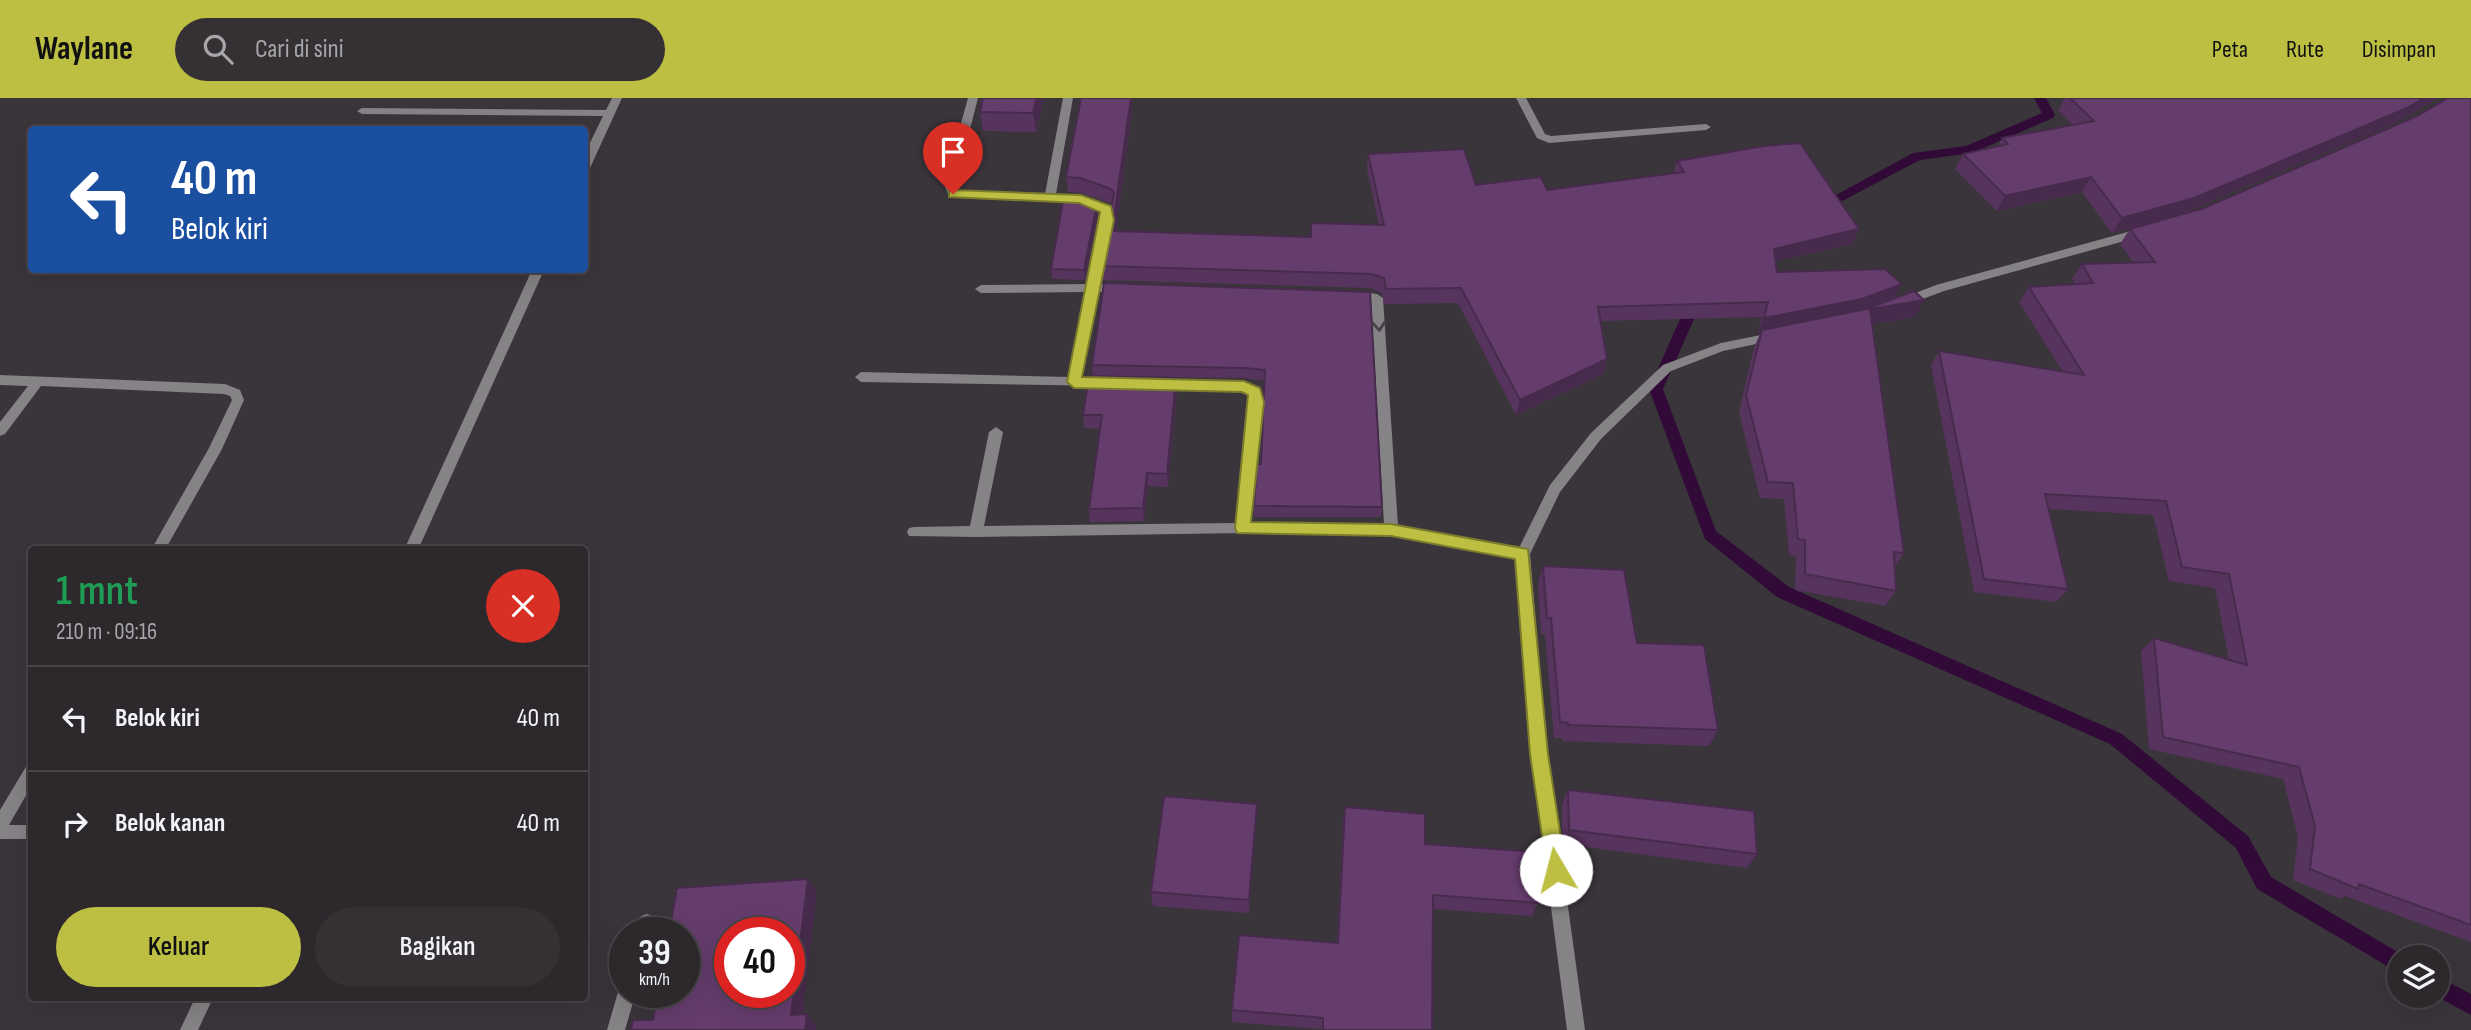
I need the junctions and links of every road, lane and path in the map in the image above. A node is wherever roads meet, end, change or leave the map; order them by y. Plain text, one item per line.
1 (617, 98) edge
2 (973, 98) edge
3 (1068, 98) edge
4 (1521, 98) edge
5 (362, 111) dead end
6 (610, 113) junction
7 (1706, 127) dead end
8 (588, 160) edge
9 (1050, 197) junction
10 (2152, 229) edge
11 (537, 273) edge
12 (1093, 287) junction
13 (1134, 288) edge
14 (981, 289) dead end
15 (1342, 294) edge
16 (1893, 306) edge
17 (1789, 334) edge
18 (861, 377) dead end
19 (0, 380) edge
20 (39, 380) junction
21 (1074, 382) junction
22 (1115, 384) edge
23 (1143, 385) edge
24 (0, 431) edge
25 (996, 432) dead end
26 (1242, 528) junction
27 (1391, 530) junction
28 (914, 532) dead end
29 (976, 532) junction
30 (160, 546) edge
31 (413, 546) edge
32 (1523, 554) junction
33 (28, 777) edge
34 (0, 825) edge
35 (0, 832) edge
36 (28, 832) edge
37 (203, 1001) edge
38 (622, 1008) edge
39 (189, 1030) edge
40 (616, 1030) edge
41 (1576, 1030) edge

1 - 6 street
2 - 9 street
3 - 9 street
4 - 7 street
5 - 6 street
6 - 8 street
9 - 12 street
10 - 16 street
11 - 31 street
12 - 13 street
12 - 14 street
12 - 21 street
15 -> 27 street
17 - 32 street
18 - 21 street
19 - 20 street
20 - 24 street
20 - 30 street
21 - 22 street
23 - 26 street
25 - 29 street
26 - 27 street
26 - 29 street
27 - 32 street
28 - 29 street
32 - 41 street
33 - 34 street
35 - 36 street
37 - 39 street
38 - 40 street

